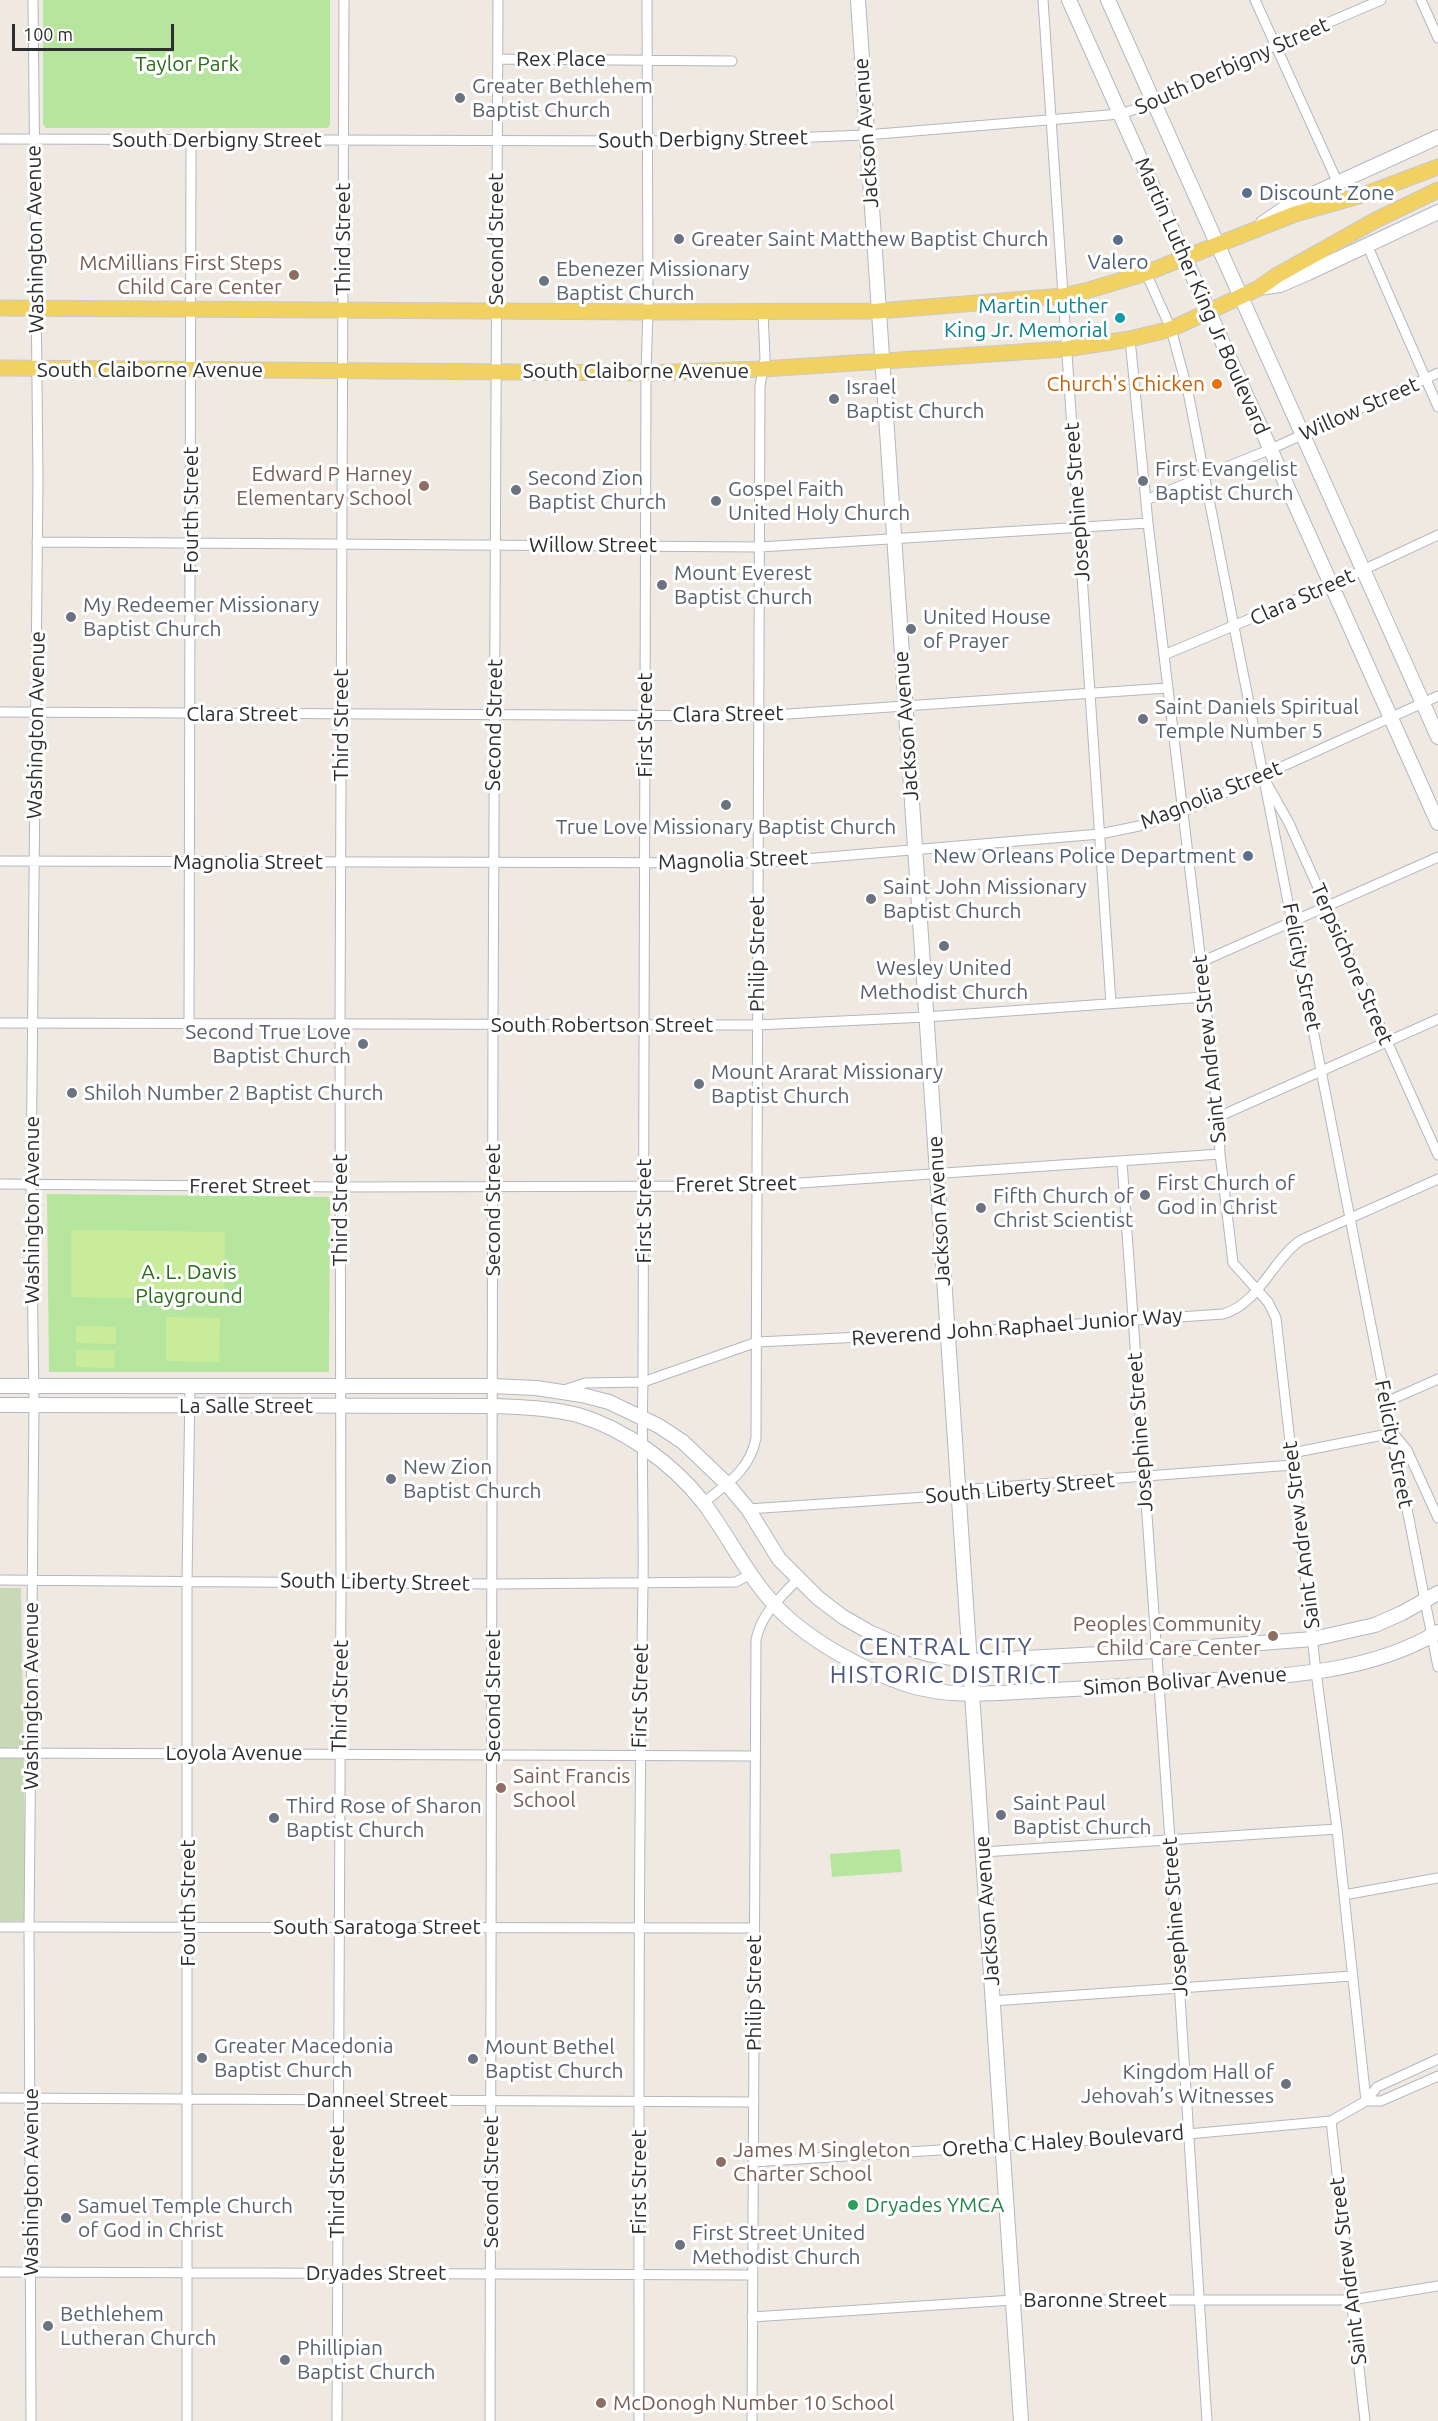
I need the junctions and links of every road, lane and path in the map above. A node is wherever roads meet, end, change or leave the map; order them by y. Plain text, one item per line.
1 (33, 0) edge
2 (344, 0) edge
3 (498, 0) edge
4 (647, 0) edge
5 (858, 0) edge
6 (1043, 0) edge
7 (1069, 0) edge
8 (1108, 0) edge
9 (1256, 0) edge
10 (1381, 0) edge
11 (1421, 0) edge
12 (1438, 38) edge
13 (1276, 45) junction
14 (498, 59) junction
15 (647, 60) junction
16 (732, 60) dead end
17 (1155, 103) junction
18 (1120, 114) junction
19 (1050, 121) junction
20 (866, 135) junction
21 (1438, 137) edge
22 (0, 139) edge
23 (34, 139) junction
24 (191, 140) junction
25 (344, 140) junction
26 (496, 140) junction
27 (648, 141) junction
28 (1433, 169) edge
29 (1337, 181) junction
30 (1438, 190) edge
31 (1438, 212) edge
32 (1255, 228) junction
33 (1217, 245) junction
34 (1368, 247) junction
35 (1184, 259) junction
36 (1146, 273) junction
37 (1260, 288) junction
38 (1063, 296) junction
39 (1241, 297) junction
40 (0, 308) edge
41 (35, 308) junction
42 (191, 310) junction
43 (342, 310) junction
44 (496, 311) junction
45 (878, 311) junction
46 (648, 312) junction
47 (763, 312) junction
48 (1208, 312) junction
49 (1171, 329) junction
50 (1130, 339) junction
51 (1066, 349) junction
52 (881, 362) junction
53 (0, 368) edge
54 (36, 369) junction
55 (763, 369) junction
56 (342, 370) junction
57 (192, 371) junction
58 (497, 371) junction
59 (646, 373) junction
60 (1438, 373) edge
61 (1426, 379) junction
62 (1438, 407) edge
63 (1301, 435) junction
64 (1271, 449) junction
65 (1205, 477) junction
66 (1146, 500) junction
67 (1148, 523) junction
68 (1079, 528) junction
69 (1438, 535) edge
70 (894, 540) junction
71 (37, 542) junction
72 (191, 543) junction
73 (341, 544) junction
74 (496, 544) junction
75 (646, 545) junction
76 (760, 547) junction
77 (1364, 570) junction
78 (1333, 584) junction
79 (1233, 627) junction
80 (1164, 655) junction
81 (1167, 688) junction
82 (1089, 693) junction
83 (1438, 696) edge
84 (1423, 703) junction
85 (905, 705) junction
86 (0, 712) edge
87 (37, 712) junction
88 (189, 714) junction
89 (341, 715) junction
90 (494, 715) junction
91 (645, 715) junction
92 (759, 716) junction
93 (1391, 716) junction
94 (1438, 737) edge
95 (1263, 775) junction
96 (1182, 812) junction
97 (1438, 822) edge
98 (1100, 834) junction
99 (915, 851) junction
100 (1438, 857) edge
101 (0, 861) edge
102 (34, 861) junction
103 (189, 861) junction
104 (341, 862) junction
105 (493, 862) junction
106 (645, 863) junction
107 (757, 863) junction
108 (1326, 907) junction
109 (1294, 921) junction
110 (1201, 962) junction
111 (1204, 997) junction
112 (1110, 1004) junction
113 (926, 1017) junction
114 (1438, 1019) edge
115 (0, 1023) edge
116 (32, 1023) junction
117 (340, 1024) junction
118 (644, 1024) junction
119 (189, 1025) junction
120 (492, 1025) junction
121 (757, 1025) junction
122 (1387, 1042) junction
123 (1322, 1071) junction
124 (1218, 1118) junction
125 (1220, 1154) junction
126 (1438, 1155) edge
127 (1122, 1162) junction
128 (937, 1174) junction
129 (1438, 1179) edge
130 (0, 1184) edge
131 (31, 1184) junction
132 (644, 1185) junction
133 (494, 1186) junction
134 (757, 1186) junction
135 (340, 1187) junction
136 (1349, 1218) junction
137 (1257, 1289) junction
138 (1132, 1320) junction
139 (946, 1333) junction
140 (757, 1342) junction
141 (1438, 1379) edge
142 (643, 1382) junction
143 (0, 1386) edge
144 (34, 1386) junction
145 (190, 1386) junction
146 (340, 1386) junction
147 (492, 1386) junction
148 (560, 1391) junction
149 (1386, 1402) junction
150 (0, 1405) edge
151 (34, 1405) junction
152 (189, 1406) junction
153 (340, 1406) junction
154 (493, 1406) junction
155 (642, 1416) junction
156 (1393, 1433) junction
157 (641, 1446) junction
158 (1292, 1453) junction
159 (1293, 1465) junction
160 (1143, 1477) junction
161 (728, 1484) junction
162 (957, 1492) junction
163 (703, 1503) junction
164 (748, 1509) junction
165 (1438, 1518) edge
166 (749, 1575) junction
167 (0, 1580) edge
168 (32, 1580) junction
169 (797, 1580) junction
170 (187, 1581) junction
171 (341, 1582) junction
172 (643, 1582) junction
173 (493, 1584) junction
174 (1438, 1593) edge
175 (1425, 1600) junction
176 (774, 1605) junction
177 (1435, 1634) edge
178 (1313, 1639) junction
179 (1155, 1651) junction
180 (970, 1661) junction
181 (1438, 1667) edge
182 (1316, 1672) junction
183 (1158, 1684) junction
184 (973, 1694) junction
185 (0, 1753) edge
186 (30, 1753) junction
187 (187, 1753) junction
188 (339, 1753) junction
189 (492, 1753) junction
190 (639, 1755) junction
191 (755, 1756) junction
192 (1337, 1829) junction
193 (1170, 1840) junction
194 (983, 1852) junction
195 (1438, 1878) edge
196 (1344, 1895) junction
197 (0, 1927) edge
198 (29, 1927) junction
199 (188, 1927) junction
200 (339, 1927) junction
201 (492, 1928) junction
202 (639, 1928) junction
203 (754, 1928) junction
204 (1352, 1976) junction
205 (1179, 1988) junction
206 (992, 2001) junction
207 (1438, 2059) edge
208 (1438, 2076) edge
209 (0, 2098) edge
210 (31, 2098) junction
211 (187, 2099) junction
212 (338, 2100) junction
213 (491, 2100) junction
214 (639, 2101) junction
215 (1366, 2101) junction
216 (754, 2102) junction
217 (1331, 2121) junction
218 (1188, 2134) junction
219 (1002, 2144) junction
220 (753, 2162) junction
221 (0, 2272) edge
222 (31, 2272) junction
223 (187, 2272) junction
224 (337, 2273) junction
225 (491, 2274) junction
226 (639, 2274) junction
227 (752, 2274) junction
228 (1438, 2286) edge
229 (1013, 2300) junction
230 (1351, 2300) junction
231 (1199, 2301) junction
232 (752, 2317) junction
233 (31, 2421) edge
234 (187, 2421) edge
235 (336, 2421) edge
236 (490, 2421) edge
237 (639, 2421) edge
238 (752, 2421) edge
239 (1021, 2421) edge
240 (1207, 2421) edge
241 (1365, 2421) edge

1 - 23 street, Washington Avenue
2 - 25 street, Third Street
3 - 14 street, Second Street
4 - 15 street, First Street
5 - 20 street, Jackson Avenue
6 - 19 street, Josephine Street
7 - 18 street, Martin Luther King Jr Boulevard
8 - 17 street, Martin Luther King Jr Boulevard
9 - 13 street
10 - 13 street, South Derbigny Street
11 - 12 street
13 - 17 street, South Derbigny Street
13 - 29 street
14 - 15 street, Rex Place
14 - 26 street, Second Street
15 - 16 street, Rex Place
15 - 27 street, First Street
17 - 18 street, South Derbigny Street
17 - 33 street, Martin Luther King Jr Boulevard
18 - 19 street, South Derbigny Street
18 - 35 street, Martin Luther King Jr Boulevard
19 - 20 street, South Derbigny Street
19 - 38 street, Josephine Street
20 - 27 street, South Derbigny Street
20 - 45 street, Jackson Avenue
21 - 29 street
22 - 23 street, South Derbigny Street
23 - 24 street, South Derbigny Street
23 - 41 street, Washington Avenue
24 - 25 street, South Derbigny Street
24 - 42 street, Fourth Street
25 - 26 street, South Derbigny Street
25 - 43 street, Third Street
26 - 27 street, South Derbigny Street
26 - 44 street, Second Street
27 - 46 street, First Street
28 - 32 main road
29 - 32 street
30 - 37 main road, South Claiborne Avenue
31 - 34 street, South Claiborne Avenue
32 - 33 main road
33 - 35 main road
33 - 39 street, Martin Luther King Jr Boulevard
34 - 37 street, South Claiborne Avenue
34 - 61 street
35 - 36 main road
35 - 48 street, Martin Luther King Jr Boulevard
36 - 38 main road
36 - 49 street, Felicity Street
37 - 39 main road, South Claiborne Avenue
38 - 45 main road
38 - 51 street, Josephine Street
39 - 48 main road, South Claiborne Avenue
39 - 63 street, Martin Luther King Jr Boulevard
40 - 41 main road
41 - 42 main road
41 - 54 street, Washington Avenue
42 - 43 main road
42 - 57 street, Fourth Street
43 - 44 main road
43 - 56 street, Third Street
44 - 46 main road
44 - 58 street, Second Street
45 - 47 main road
45 - 52 street, Jackson Avenue
46 - 47 main road
46 - 59 street, First Street
47 - 55 street, Philip Street
48 - 49 main road, South Claiborne Avenue
48 - 64 street, Martin Luther King Jr Boulevard
49 - 50 main road, South Claiborne Avenue
49 - 65 street, Felicity Street
50 - 51 main road, South Claiborne Avenue
50 - 66 street, Saint Andrew Street
51 - 52 main road, South Claiborne Avenue
51 - 68 street, Josephine Street
52 - 55 main road, South Claiborne Avenue
52 - 70 street, Jackson Avenue
53 - 54 main road, South Claiborne Avenue
54 - 57 main road, South Claiborne Avenue
54 - 71 street, Washington Avenue
55 - 59 main road, South Claiborne Avenue
55 - 76 street, Philip Street
56 - 57 main road, South Claiborne Avenue
56 - 58 main road, South Claiborne Avenue
56 - 73 street, Third Street
57 - 72 street, Fourth Street
58 - 59 main road, South Claiborne Avenue
58 - 74 street, Second Street
59 - 75 street, First Street
60 - 61 street, Willow Street
61 - 62 street
61 - 63 street, Willow Street
63 - 64 street, Willow Street
63 - 77 street, Martin Luther King Jr Boulevard
64 - 65 street, Willow Street
64 - 78 street, Martin Luther King Jr Boulevard
65 - 66 street, Willow Street
65 - 79 street, Felicity Street
66 - 67 street, Saint Andrew Street
67 - 68 street, Willow Street
67 - 80 street, Saint Andrew Street
68 - 70 street, Willow Street
68 - 82 street, Josephine Street
69 - 77 street, Clara Street
70 - 76 street, Willow Street
70 - 85 street, Jackson Avenue
71 - 72 street, Willow Street
71 - 87 street, Washington Avenue
72 - 73 street, Willow Street
72 - 88 street, Fourth Street
73 - 74 street, Willow Street
73 - 89 street, Third Street
74 - 75 street, Willow Street
74 - 90 street, Second Street
75 - 76 street, Willow Street
75 - 91 street, First Street
76 - 92 street, Philip Street
77 - 78 street, Clara Street
77 - 84 street, Martin Luther King Jr Boulevard
78 - 79 street, Clara Street
78 - 93 street, Martin Luther King Jr Boulevard
79 - 80 street, Clara Street
79 - 95 street, Felicity Street
80 - 81 street, Saint Andrew Street
81 - 82 street, Clara Street
81 - 96 street, Saint Andrew Street
82 - 85 street, Clara Street
82 - 98 street, Josephine Street
83 - 84 street, Magnolia Street
84 - 93 street, Magnolia Street
84 - 94 street, Martin Luther King Jr Boulevard
85 - 92 street, Clara Street
85 - 99 street, Jackson Avenue
86 - 87 street, Clara Street
87 - 88 street, Clara Street
87 - 102 street, Washington Avenue
88 - 89 street, Clara Street
88 - 103 street, Fourth Street
89 - 90 street, Clara Street
89 - 104 street, Third Street
90 - 91 street, Clara Street
90 - 105 street, Second Street
91 - 92 street, Clara Street
91 - 106 street, First Street
92 - 107 street, Philip Street
93 - 95 street, Magnolia Street
93 - 97 street, Martin Luther King Jr Boulevard
95 - 96 street, Magnolia Street
95 - 108 street, Terpsichore Street
95 - 109 street, Felicity Street
96 - 98 street, Magnolia Street
96 - 110 street, Saint Andrew Street
98 - 99 street, Magnolia Street
98 - 112 street, Josephine Street
99 - 107 street, Magnolia Street
99 - 113 street, Jackson Avenue
100 - 108 street
101 - 102 street, Magnolia Street
102 - 103 street, Magnolia Street
102 - 116 street, Washington Avenue
103 - 104 street, Magnolia Street
103 - 119 street, Fourth Street
104 - 105 street, Magnolia Street
104 - 117 street, Third Street
105 - 106 street, Magnolia Street
105 - 120 street, Second Street
106 - 107 street, Magnolia Street
106 - 118 street, First Street
107 - 121 street, Philip Street
108 - 109 street
108 - 122 street, Terpsichore Street
109 - 110 street
109 - 123 street, Felicity Street
110 - 111 street, Saint Andrew Street
111 - 112 street, South Robertson Street
111 - 124 street, Saint Andrew Street
112 - 113 street, South Robertson Street
113 - 121 street, South Robertson Street
113 - 128 street, Jackson Avenue
114 - 122 street
115 - 116 street, South Robertson Street
116 - 119 street, South Robertson Street
116 - 131 street, Washington Avenue
117 - 119 street, South Robertson Street
117 - 120 street, South Robertson Street
117 - 135 street, Third Street
118 - 120 street, South Robertson Street
118 - 121 street, South Robertson Street
118 - 132 street, First Street
120 - 133 street, Second Street
121 - 134 street, Philip Street
122 - 123 street
122 - 126 street, Terpsichore Street
123 - 124 street
123 - 136 street, Felicity Street
124 - 125 street, Saint Andrew Street
125 - 127 street, Freret Street
125 - 137 street, Saint Andrew Street
127 - 128 street, Freret Street
127 - 138 street, Josephine Street
128 - 134 street, Freret Street
128 - 139 street, Jackson Avenue
129 - 136 street, Reverend John Raphael Junior Way
130 - 131 street, Freret Street
131 - 135 street, Freret Street
131 - 144 street, Washington Avenue
132 - 133 street, Freret Street
132 - 134 street, Freret Street
132 - 142 street, First Street
133 - 135 street, Freret Street
133 - 147 street, Second Street
134 - 140 street, Philip Street
135 - 146 street, Third Street
136 - 137 street, Reverend John Raphael Junior Way
136 - 149 street, Felicity Street
137 - 138 street, Reverend John Raphael Junior Way
137 - 158 street, Saint Andrew Street
138 - 139 street, Reverend John Raphael Junior Way
138 - 160 street, Josephine Street
139 - 140 street, Reverend John Raphael Junior Way
139 - 162 street, Jackson Avenue
140 - 142 street, Reverend John Raphael Junior Way
140 - 161 street, Philip Street
141 - 149 street
142 - 148 street, Reverend John Raphael Junior Way
142 - 155 street, First Street
143 - 144 street, La Salle Street
144 - 145 street, La Salle Street
144 - 151 street, Washington Avenue
145 - 146 street, La Salle Street
145 - 152 street, Fourth Street
146 - 147 street, La Salle Street
146 - 153 street, Third Street
147 - 148 street, Simon Bolivar Avenue
147 - 154 street, Second Street
148 - 155 street, Simon Bolivar Avenue
149 - 156 street, Felicity Street
150 - 151 street, La Salle Street
151 - 152 street, La Salle Street
151 - 168 street, Washington Avenue
152 - 153 street, La Salle Street
152 - 170 street, Fourth Street
153 - 154 street, La Salle Street
153 - 171 street, Third Street
154 - 157 street, Simon Bolivar Avenue
154 - 173 street, Second Street
155 - 157 street, First Street
155 - 161 street, Simon Bolivar Avenue
156 - 158 street
156 - 165 street
156 - 175 street, Felicity Street
157 - 163 street, Simon Bolivar Avenue
157 - 172 street, First Street
158 - 159 street, Saint Andrew Street
159 - 160 street, South Liberty Street
159 - 178 street, Saint Andrew Street
160 - 162 street, South Liberty Street
160 - 179 street, Josephine Street
161 - 163 street, Philip Street
161 - 164 street, Simon Bolivar Avenue
162 - 164 street, South Liberty Street
162 - 180 street, Jackson Avenue
163 - 166 street, Simon Bolivar Avenue
164 - 169 street, Simon Bolivar Avenue
166 - 172 street, South Liberty Street
166 - 176 street, Simon Bolivar Avenue
167 - 168 street, South Liberty Street
168 - 170 street, South Liberty Street
168 - 186 street, Washington Avenue
169 - 176 street, Philip Street
169 - 180 street, Simon Bolivar Avenue
170 - 171 street, South Liberty Street
170 - 187 street, Fourth Street
171 - 173 street, South Liberty Street
171 - 188 street, Third Street
172 - 173 street, South Liberty Street
172 - 190 street, First Street
173 - 189 street, Second Street
174 - 175 street, Simon Bolivar Avenue
175 - 177 street, Felicity Street
175 - 178 street, Simon Bolivar Avenue
176 - 184 street, Simon Bolivar Avenue
176 - 191 street, Philip Street
177 - 181 street, Felicity Street
177 - 182 street, Simon Bolivar Avenue
178 - 179 street, Simon Bolivar Avenue
178 - 182 street, Saint Andrew Street
179 - 180 street, Simon Bolivar Avenue
179 - 183 street, Josephine Street
180 - 184 street, Jackson Avenue
182 - 183 street, Simon Bolivar Avenue
182 - 192 street, Saint Andrew Street
183 - 184 street, Simon Bolivar Avenue
183 - 193 street, Josephine Street
184 - 194 street, Jackson Avenue
185 - 186 street, Loyola Avenue
186 - 187 street, Loyola Avenue
186 - 198 street, Washington Avenue
187 - 188 street, Loyola Avenue
187 - 199 street, Fourth Street
188 - 189 street, Loyola Avenue
188 - 200 street, Third Street
189 - 190 street, Loyola Avenue
189 - 201 street, Second Street
190 - 191 street, Loyola Avenue
190 - 202 street, First Street
191 - 203 street, Philip Street
192 - 193 street
192 - 196 street, Saint Andrew Street
193 - 194 street
193 - 205 street, Josephine Street
194 - 206 street, Jackson Avenue
195 - 196 street
196 - 204 street, Saint Andrew Street
197 - 198 street, South Saratoga Street
198 - 199 street, South Saratoga Street
198 - 210 street, Washington Avenue
199 - 200 street, South Saratoga Street
199 - 211 street, Fourth Street
200 - 201 street, South Saratoga Street
200 - 212 street, Third Street
201 - 202 street, South Saratoga Street
201 - 213 street, Second Street
202 - 203 street, South Saratoga Street
202 - 214 street, First Street
203 - 216 street, Philip Street
204 - 205 street
204 - 215 street, Saint Andrew Street
205 - 206 street
205 - 218 street, Josephine Street
206 - 219 street, Jackson Avenue
207 - 215 street, Oretha C Haley Boulevard
208 - 215 street, Oretha C Haley Boulevard
209 - 210 street, Danneel Street
210 - 211 street, Danneel Street
210 - 222 street, Washington Avenue
211 - 212 street, Danneel Street
211 - 223 street, Fourth Street
212 - 213 street, Danneel Street
212 - 224 street, Third Street
213 - 214 street, Danneel Street
213 - 225 street, Second Street
214 - 216 street, Danneel Street
214 - 226 street, First Street
215 - 217 street, Oretha C Haley Boulevard
216 - 220 street, Philip Street
217 - 218 street, Oretha C Haley Boulevard
217 - 230 street, Saint Andrew Street
218 - 219 street, Oretha C Haley Boulevard
218 - 231 street, Josephine Street
219 - 220 street, Oretha C Haley Boulevard
219 - 229 street, Jackson Avenue
220 - 227 street, Philip Street
221 - 222 street, Dryades Street
222 - 223 street, Dryades Street
222 - 233 street, Washington Avenue
223 - 224 street, Dryades Street
223 - 234 street, Fourth Street
224 - 225 street, Dryades Street
224 - 235 street, Third Street
225 - 226 street, Dryades Street
225 - 236 street, Second Street
226 - 227 street, Dryades Street
226 - 237 street, First Street
227 - 232 street, Philip Street
228 - 230 street, Baronne Street
229 - 231 street, Baronne Street
229 - 232 street, Baronne Street
229 - 239 street, Jackson Avenue
230 - 231 street, Baronne Street
230 - 241 street, Saint Andrew Street
231 - 240 street, Josephine Street
232 - 238 street, Philip Street

